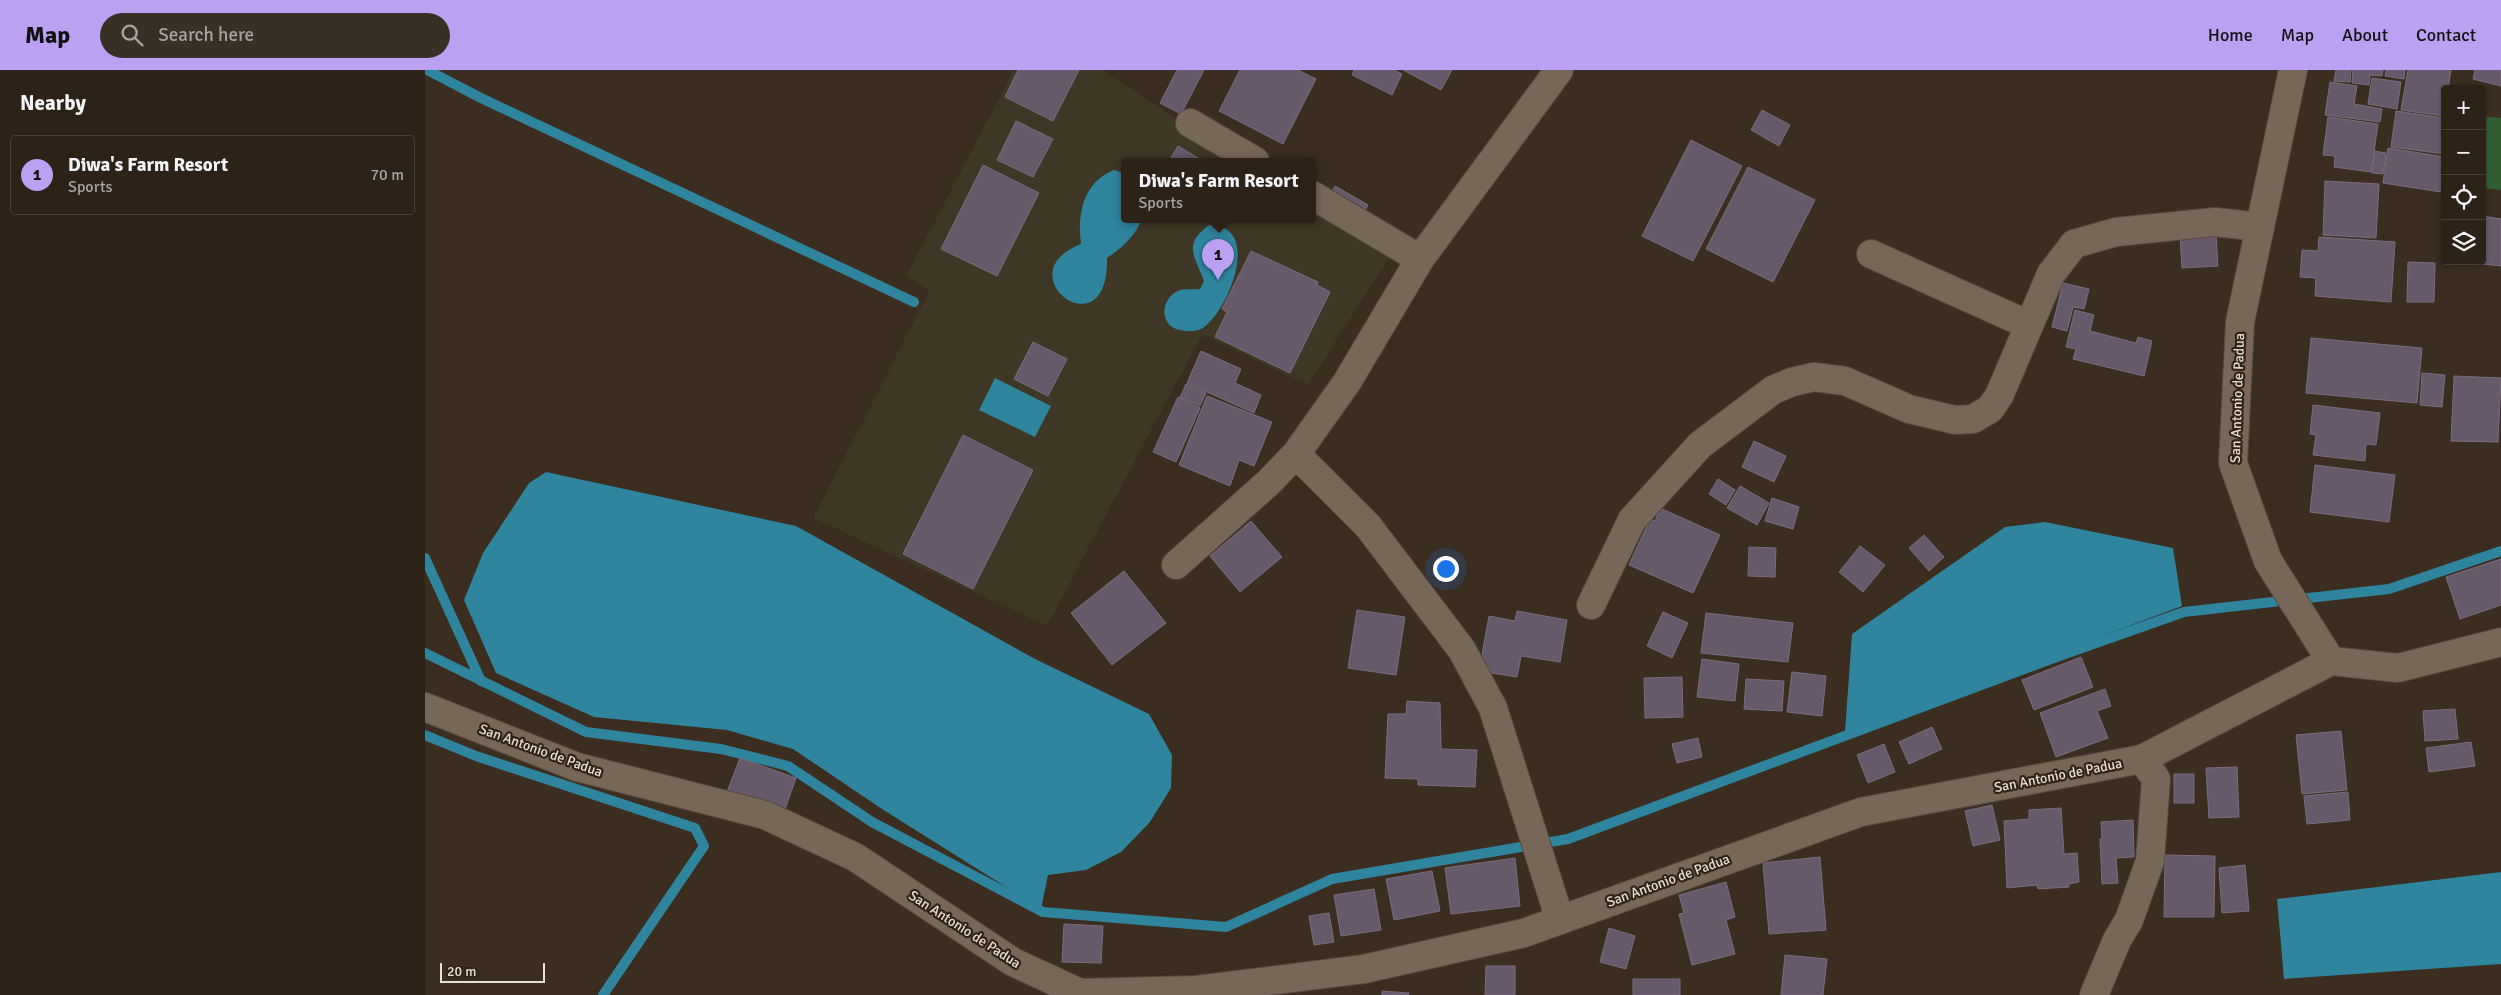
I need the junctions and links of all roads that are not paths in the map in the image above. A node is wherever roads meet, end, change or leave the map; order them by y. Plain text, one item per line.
1 (1559, 70) edge
2 (2293, 70) edge
3 (1189, 122) dead end
4 (1250, 158) edge
5 (1316, 196) edge
6 (2260, 227) junction
7 (1871, 254) dead end
8 (1421, 258) junction
9 (2029, 325) junction
10 (1296, 454) junction
11 (1176, 565) dead end
12 (1591, 605) dead end
13 (2501, 642) edge
14 (2331, 661) junction
15 (425, 707) edge
16 (2142, 759) junction
17 (1560, 920) junction
18 (2094, 995) edge

1 - 8 street
2 - 6 street, San Antonio de Padua
3 - 4 street
5 - 8 street
6 - 9 street
6 - 14 street, San Antonio de Padua
7 - 9 street
8 - 10 street
9 - 12 street
10 - 11 street
10 - 17 street
13 - 14 street
14 - 16 street, San Antonio de Padua
15 - 17 street, San Antonio de Padua
16 - 17 street, San Antonio de Padua
16 - 18 street

